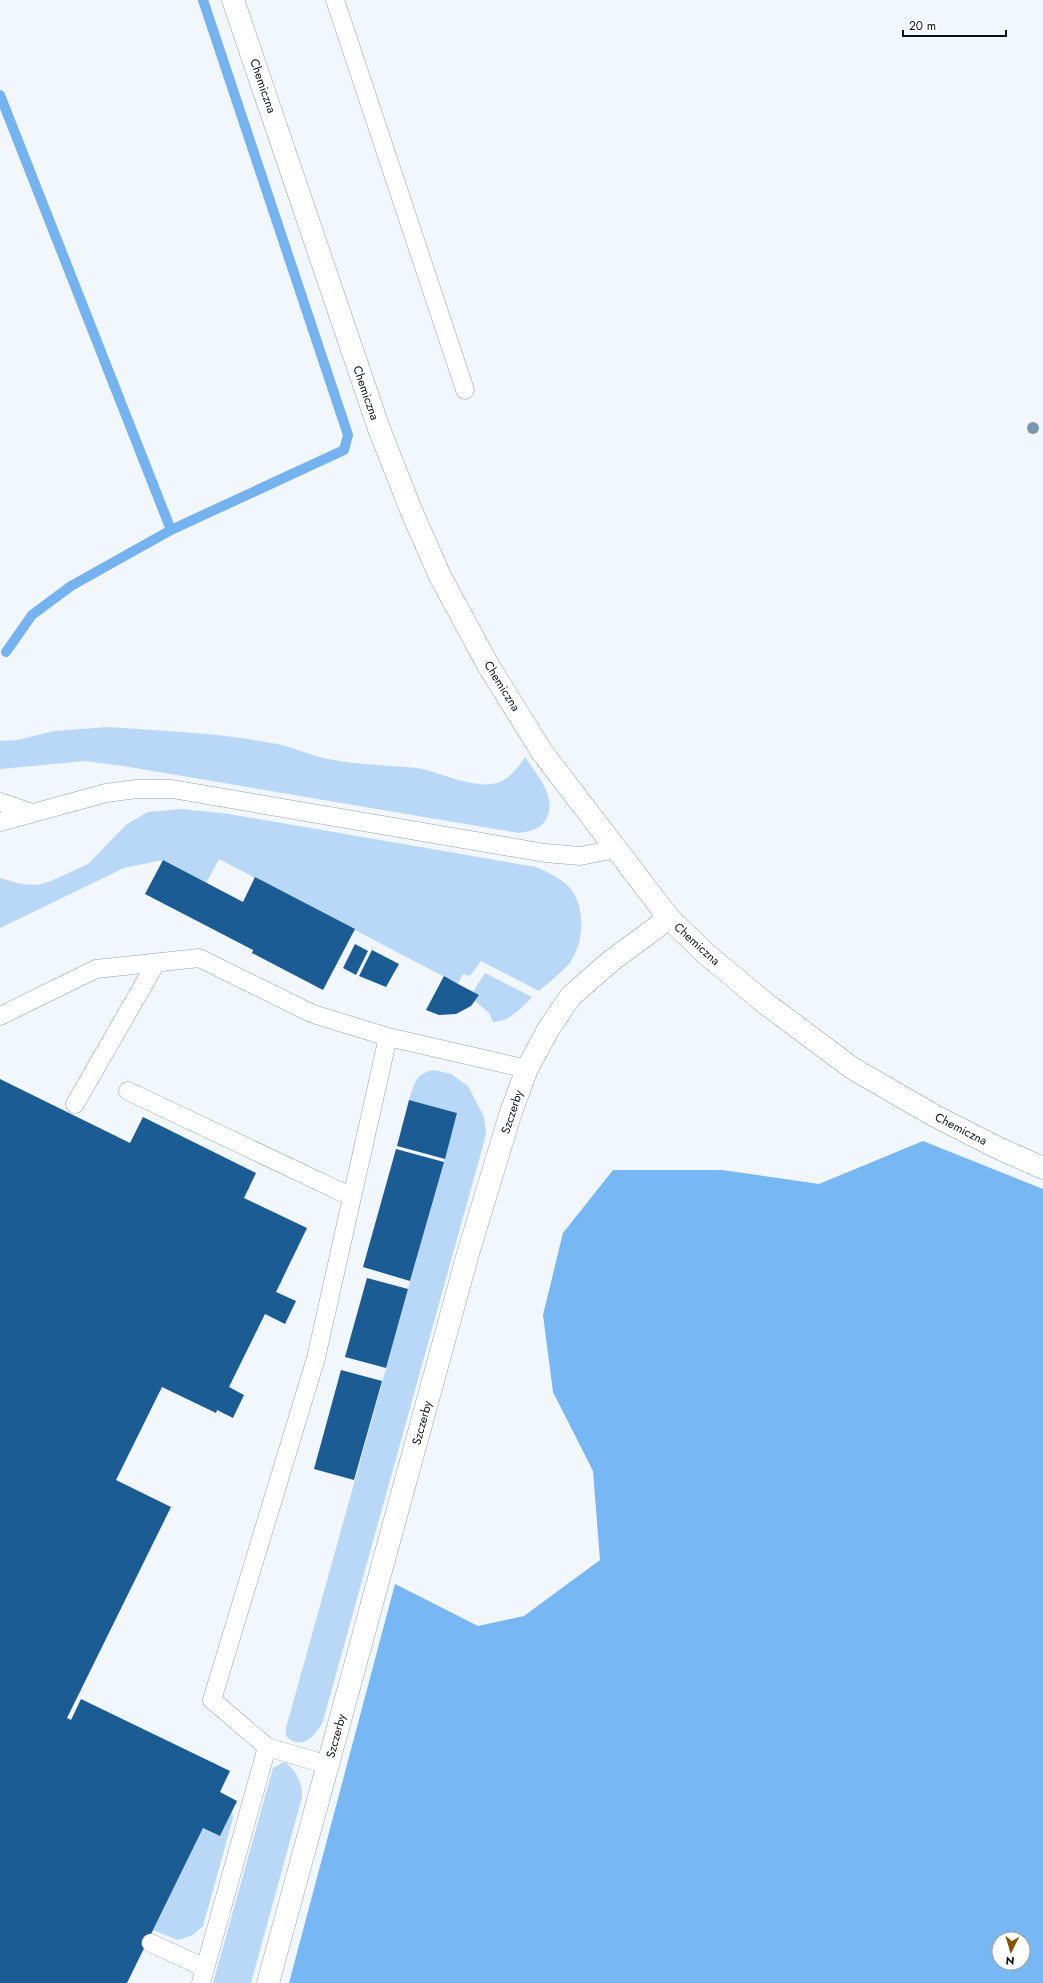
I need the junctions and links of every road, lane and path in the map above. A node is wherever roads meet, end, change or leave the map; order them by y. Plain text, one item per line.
1 (233, 0) edge
2 (335, 0) edge
3 (465, 390) dead end
4 (0, 802) edge
5 (32, 813) junction
6 (0, 822) edge
7 (617, 849) junction
8 (669, 918) junction
9 (156, 962) junction
10 (0, 1016) edge
11 (388, 1037) junction
12 (527, 1069) junction
13 (128, 1091) dead end
14 (75, 1104) dead end
15 (1043, 1168) edge
16 (352, 1198) junction
17 (267, 1747) junction
18 (328, 1765) junction
19 (151, 1943) dead end
20 (203, 1975) edge
21 (268, 1983) edge

1 - 7 street, Chemiczna
2 - 3 lane
4 - 5 lane
5 - 6 lane
5 - 7 lane
7 - 8 street, Chemiczna
8 - 12 street, Szczerby
8 - 15 street, Chemiczna
9 - 10 lane
9 - 11 lane
9 - 14 lane
11 - 12 lane
11 - 16 lane
12 - 18 street, Szczerby
13 - 16 lane
16 - 17 lane
17 - 18 lane
17 - 20 lane
18 - 21 street, Szczerby
19 - 20 lane

